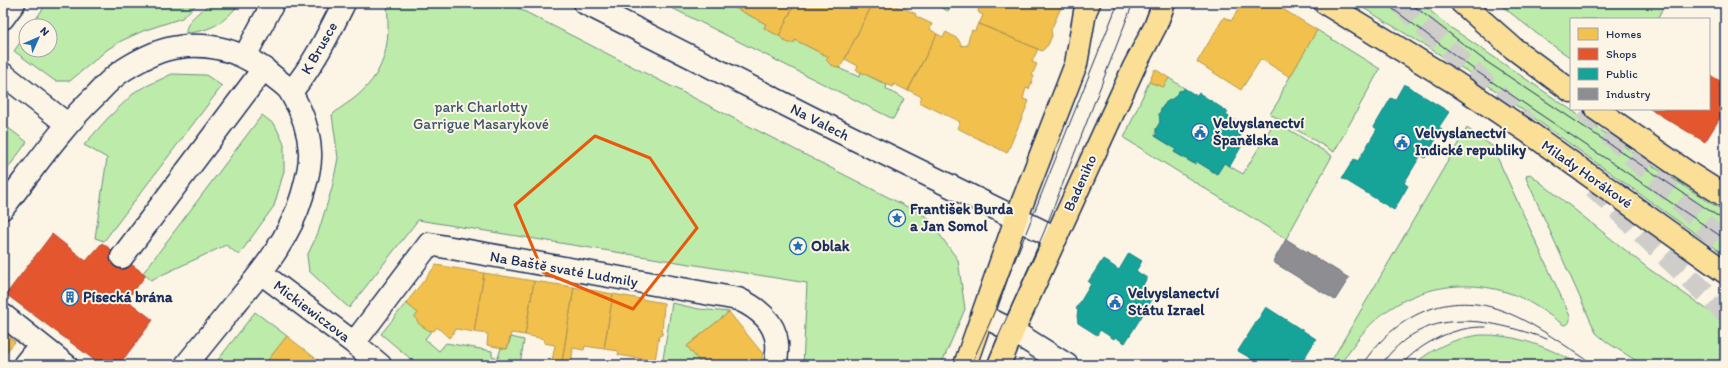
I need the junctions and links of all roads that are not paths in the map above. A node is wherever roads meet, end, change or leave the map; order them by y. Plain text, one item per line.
1 (14, 3) edge
2 (273, 3) edge
3 (344, 3) edge
4 (585, 3) edge
5 (1089, 3) edge
6 (1164, 3) edge
7 (1325, 3) edge
8 (1462, 3) edge
9 (3, 18) edge
10 (245, 56) junction
11 (264, 68) junction
12 (3, 74) edge
13 (1570, 89) edge
14 (291, 92) junction
15 (1597, 110) edge
16 (67, 124) junction
17 (1725, 196) edge
18 (3, 208) edge
19 (1016, 219) junction
20 (1056, 238) junction
21 (122, 257) dead end
22 (261, 272) junction
23 (1725, 272) edge
24 (3, 315) edge
25 (982, 316) junction
26 (1013, 331) junction
27 (354, 343) junction
28 (40, 345) junction
29 (24, 365) edge
30 (66, 365) edge
31 (186, 365) edge
32 (380, 365) edge
33 (776, 365) edge
34 (965, 365) edge
35 (999, 365) edge
36 (1067, 365) edge

1 - 9 street
2 - 10 street
3 - 14 street, K Brusce
4 - 19 street, Na Valech
5 - 19 main road
6 - 20 main road, Badeniho
7 - 23 main road, Milady Horákové
8 - 13 main road
10 - 11 street
10 - 16 street
11 - 14 street
11 - 21 street
12 - 16 street
14 - 22 street
15 - 17 main road
16 - 18 street
19 - 20 street, Na Valech
19 - 25 main road
20 - 26 main road, Badeniho
22 - 27 street, Mickiewiczova
22 - 31 street
24 - 28 street
25 - 26 street
25 - 34 main road
26 - 35 main road, Badeniho
26 - 36 street
27 - 32 street, Mickiewiczova
27 - 33 street, Na Baště svaté Ludmily
28 - 29 street
28 - 30 street

